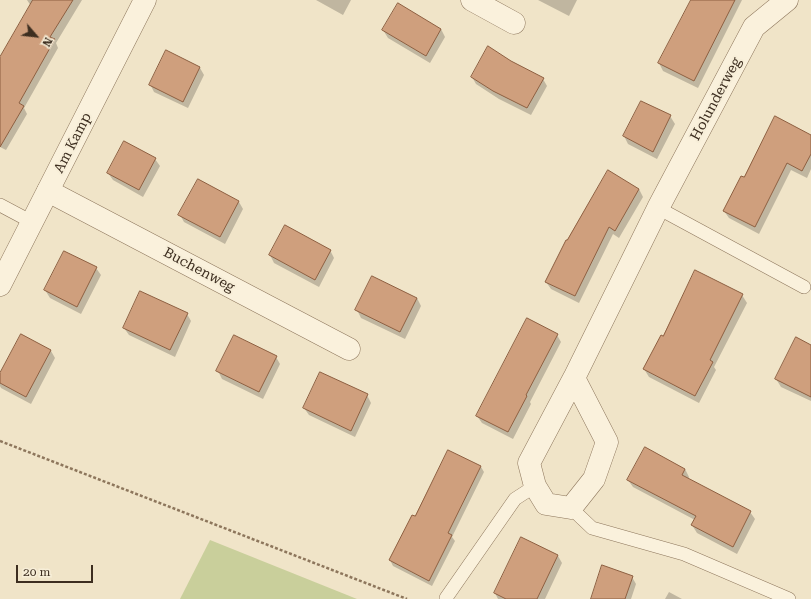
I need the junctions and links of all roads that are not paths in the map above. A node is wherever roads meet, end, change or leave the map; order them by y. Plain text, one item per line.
1 (145, 0) edge
2 (472, 0) edge
3 (787, 0) edge
4 (514, 23) dead end
5 (48, 191) junction
6 (0, 205) edge
7 (658, 208) junction
8 (32, 222) junction
9 (0, 285) edge
10 (804, 287) dead end
11 (349, 349) dead end
12 (574, 378) junction
13 (535, 486) junction
14 (571, 508) junction
15 (446, 598) edge
16 (789, 599) edge

1 - 5 street, Am Kamp
2 - 4 street
3 - 7 street, Holunderweg
5 - 8 street, Am Kamp
5 - 11 street, Buchenweg
6 - 8 lane
7 - 10 lane
7 - 12 street, Holunderweg
8 - 9 street, Am Kamp
12 - 13 street, Holunderweg
12 - 14 street
13 - 14 street, Holunderweg
13 - 15 lane
14 - 16 lane

